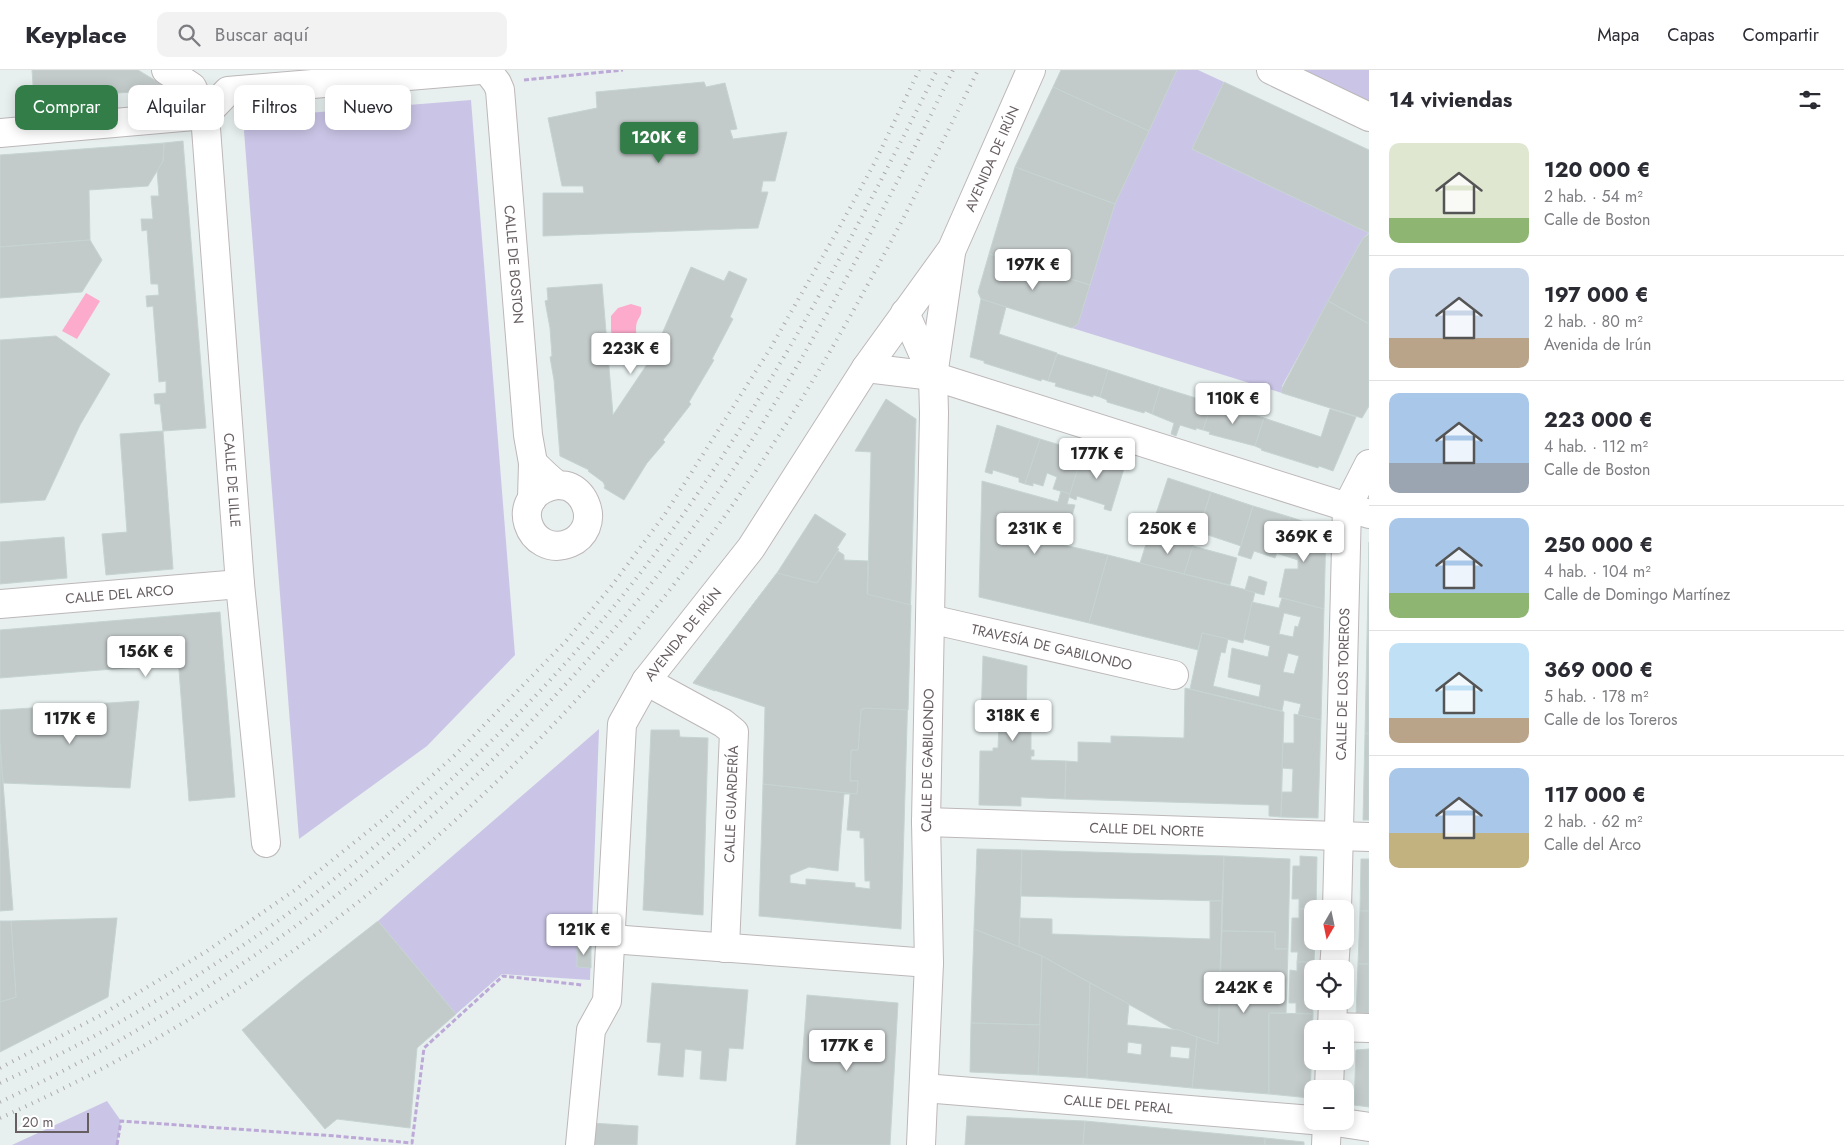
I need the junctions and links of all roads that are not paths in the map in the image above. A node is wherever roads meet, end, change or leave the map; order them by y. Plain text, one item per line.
1 (166, 70) edge
2 (1031, 70) edge
3 (1271, 70) edge
4 (488, 74) edge
5 (190, 85) edge
6 (224, 96) edge
7 (1369, 118) edge
8 (128, 122) edge
9 (206, 130) edge
10 (0, 134) edge
11 (952, 249) junction
12 (905, 313) junction
13 (866, 368) junction
14 (933, 376) junction
15 (533, 463) junction
16 (1369, 464) edge
17 (558, 485) junction
18 (532, 499) junction
19 (1358, 510) edge
20 (240, 584) junction
21 (0, 604) edge
22 (930, 619) junction
23 (1174, 675) dead end
24 (646, 681) junction
25 (926, 822) junction
26 (1340, 836) junction
27 (1369, 837) edge
28 (266, 843) dead end
29 (1337, 900) edge
30 (611, 939) junction
31 (725, 948) junction
32 (929, 963) junction
33 (1332, 1019) edge
34 (1369, 1028) edge
35 (924, 1088) junction
36 (1304, 1119) edge
37 (1354, 1125) edge
38 (1369, 1127) edge
39 (1327, 1130) edge
40 (580, 1145) edge
41 (921, 1145) edge
42 (1326, 1145) edge

1 - 5 street, CALLE DE LILLE
2 - 11 street, AVENIDA DE IRÚN
3 - 7 street
4 - 6 street
4 - 15 street, CALLE DE BOSTON
8 - 10 street
9 - 20 street, CALLE DE LILLE
11 - 12 street, AVENIDA DE IRÚN
11 - 14 street, AVENIDA DE IRÚN
12 - 13 street, AVENIDA DE IRÚN
12 - 14 street
13 - 14 street
13 - 24 street, AVENIDA DE IRÚN
14 - 19 street
14 - 22 street, CALLE DE GABILONDO
15 - 17 street, CALLE DE BOSTON
15 - 18 street, CALLE DE BOSTON
16 - 19 street, CALLE DE LOS TOREROS
17 - 18 street
17 - 18 street, CALLE DE BOSTON
19 - 26 street, CALLE DE LOS TOREROS
20 - 21 street, CALLE DEL ARCO
20 - 28 street, CALLE DE LILLE
22 - 23 street, TRAVESÍA DE GABILONDO
22 - 25 street, CALLE DE GABILONDO
24 - 30 street, AVENIDA DE IRÚN
24 - 31 street, CALLE GUARDERÍA
25 - 26 street, CALLE DEL NORTE
25 - 32 street, CALLE DE GABILONDO
26 - 27 street, CALLE DEL NORTE
26 - 29 street, CALLE DE LOS TOREROS
30 - 31 street
30 - 40 street, AVENIDA DE IRÚN
31 - 32 street
32 - 35 street, CALLE DE GABILONDO
33 - 34 street
35 - 36 street, CALLE DEL PERAL
35 - 41 street, CALLE DE GABILONDO
37 - 38 street
39 - 42 street

